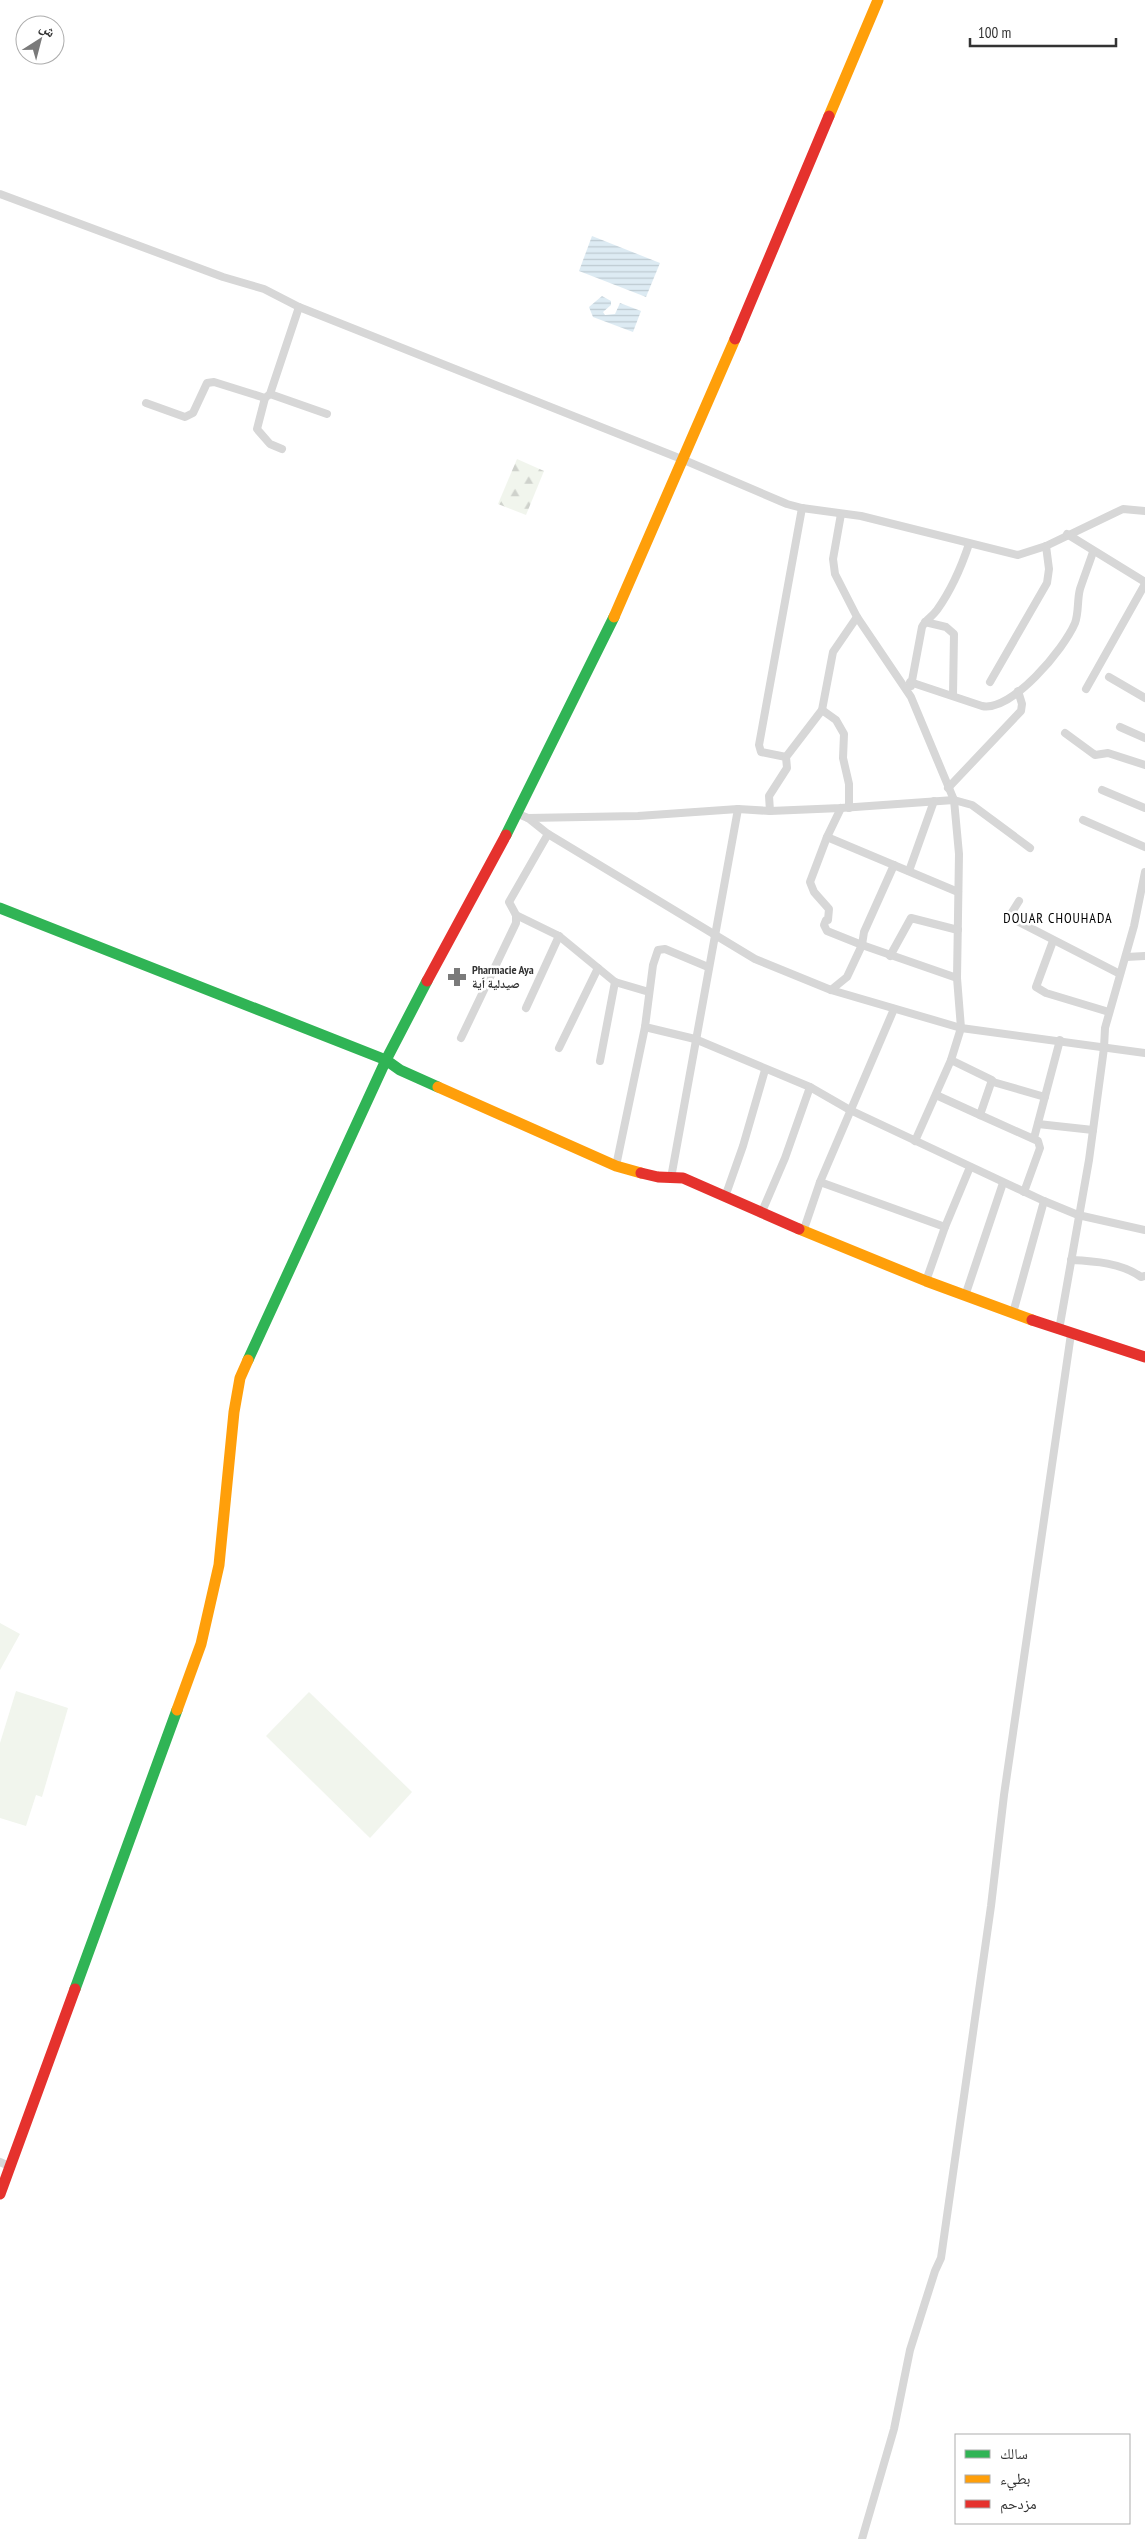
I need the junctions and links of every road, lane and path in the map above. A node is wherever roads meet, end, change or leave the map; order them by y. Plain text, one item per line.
1 (878, 0) edge
2 (0, 194) edge
3 (299, 307) junction
4 (268, 396) junction
5 (146, 403) dead end
6 (327, 414) dead end
7 (282, 449) dead end
8 (684, 460) junction
9 (802, 508) junction
10 (1145, 511) edge
11 (841, 514) junction
12 (1067, 534) junction
13 (970, 544) junction
14 (1046, 546) junction
15 (1093, 552) junction
16 (1145, 583) edge
17 (857, 616) junction
18 (925, 622) junction
19 (1109, 677) dead end
20 (910, 682) junction
21 (990, 682) dead end
22 (1086, 689) dead end
23 (1018, 691) junction
24 (953, 695) junction
25 (911, 697) junction
26 (1145, 698) edge
27 (822, 710) junction
28 (1120, 727) dead end
29 (1065, 734) dead end
30 (1145, 738) edge
31 (786, 757) junction
32 (1145, 765) edge
33 (948, 788) junction
34 (1102, 790) dead end
35 (954, 800) junction
36 (934, 801) junction
37 (845, 808) junction
38 (1145, 808) edge
39 (738, 809) junction
40 (770, 811) junction
41 (523, 816) junction
42 (1083, 820) dead end
43 (548, 834) junction
44 (827, 837) junction
45 (1145, 847) edge
46 (1030, 848) dead end
47 (894, 865) junction
48 (909, 871) junction
49 (1145, 872) edge
50 (958, 892) junction
51 (1019, 901) dead end
52 (1, 910) edge
53 (516, 915) junction
54 (958, 930) junction
55 (714, 935) junction
56 (559, 936) junction
57 (1053, 941) junction
58 (862, 945) junction
59 (890, 956) junction
60 (1145, 956) edge
61 (1126, 957) junction
62 (708, 967) junction
63 (598, 968) junction
64 (1120, 974) junction
65 (957, 978) junction
66 (615, 982) junction
67 (831, 990) junction
68 (649, 992) junction
69 (526, 1008) dead end
70 (894, 1009) junction
71 (1109, 1012) junction
72 (645, 1027) junction
73 (961, 1028) junction
74 (461, 1038) dead end
75 (695, 1039) junction
76 (1060, 1040) junction
77 (559, 1048) dead end
78 (1104, 1048) junction
79 (1145, 1053) edge
80 (386, 1060) junction
81 (952, 1060) junction
82 (600, 1061) dead end
83 (765, 1070) junction
84 (993, 1082) junction
85 (810, 1088) junction
86 (936, 1095) junction
87 (1045, 1097) junction
88 (850, 1110) junction
89 (980, 1115) junction
90 (1038, 1124) junction
91 (1093, 1130) junction
92 (1034, 1138) junction
93 (915, 1141) junction
94 (616, 1166) junction
95 (970, 1167) junction
96 (671, 1178) junction
97 (820, 1182) junction
98 (1003, 1183) junction
99 (1024, 1192) junction
100 (725, 1197) junction
101 (1044, 1201) junction
102 (761, 1214) junction
103 (1078, 1214) junction
104 (945, 1227) junction
105 (1145, 1230) edge
106 (803, 1232) junction
107 (1071, 1260) junction
108 (1145, 1276) edge
109 (926, 1282) junction
110 (965, 1296) junction
111 (1012, 1313) junction
112 (1059, 1330) junction
113 (1071, 1334) junction
114 (1145, 1357) edge
115 (5, 2167) edge
116 (0, 2194) edge
117 (862, 2539) edge

1 - 8 street
2 - 3 street
3 - 4 street
3 - 8 street
4 - 5 street
4 - 6 street
4 - 7 street
8 - 9 street
8 - 41 street
9 - 11 street
9 - 31 street
10 - 12 street
11 - 13 street
11 - 17 street
12 - 14 street
12 - 15 street
13 - 14 street
13 - 18 street
14 - 21 street
15 - 16 street
15 - 23 street
16 - 22 street
17 - 25 street
17 - 27 street
18 - 20 street
18 - 24 street
19 - 26 street
20 - 24 street
20 - 25 street
23 - 24 street
23 - 33 street
25 - 33 street
27 - 31 street
27 - 37 street
28 - 30 street
29 - 32 street
31 - 40 street
33 - 35 street
34 - 38 street
35 - 36 street
35 - 46 street
35 - 50 street
36 - 37 street
36 - 48 street
37 - 40 street
37 - 44 street
39 - 40 street
39 - 41 street
39 - 55 street
41 - 43 street
41 - 80 street
42 - 45 street
43 - 53 street
43 - 55 street
44 - 47 street
44 - 58 street
47 - 48 street
47 - 58 street
48 - 50 street
49 - 61 street
50 - 54 street
51 - 57 street
52 - 80 street
53 - 56 street
53 - 74 street
54 - 59 street
54 - 65 street
55 - 62 street
55 - 67 street
56 - 63 street
56 - 69 street
57 - 64 street
57 - 71 street
58 - 59 street
58 - 67 street
59 - 65 street
60 - 61 street
61 - 64 street
62 - 68 street
62 - 75 street
63 - 66 street
63 - 77 street
64 - 71 street
65 - 73 street
66 - 68 street
66 - 82 street
67 - 70 street
68 - 72 street
70 - 73 street
70 - 88 street
71 - 78 street
72 - 75 street
72 - 94 street
73 - 76 street
73 - 81 street
75 - 83 street
75 - 96 street
76 - 78 street
76 - 87 street
78 - 79 street
78 - 91 street
80 - 94 street
80 - 115 street
81 - 84 street
81 - 86 street
83 - 85 street
83 - 100 street
84 - 87 street
84 - 89 street
85 - 88 street
85 - 102 street
86 - 89 street
86 - 93 street
87 - 90 street
88 - 93 street
88 - 97 street
89 - 92 street
90 - 91 street
90 - 92 street
91 - 103 street
92 - 99 street
93 - 95 street
94 - 96 street
95 - 98 street
95 - 104 street
96 - 100 street
97 - 104 street
97 - 106 street
98 - 99 street
98 - 110 street
99 - 101 street
100 - 102 street
101 - 103 street
101 - 111 street
102 - 106 street
103 - 105 street
103 - 107 street
104 - 109 street
106 - 109 street
107 - 108 street
107 - 112 street
109 - 110 street
110 - 111 street
111 - 112 street
112 - 113 street
113 - 114 street
113 - 117 street
115 - 116 street

